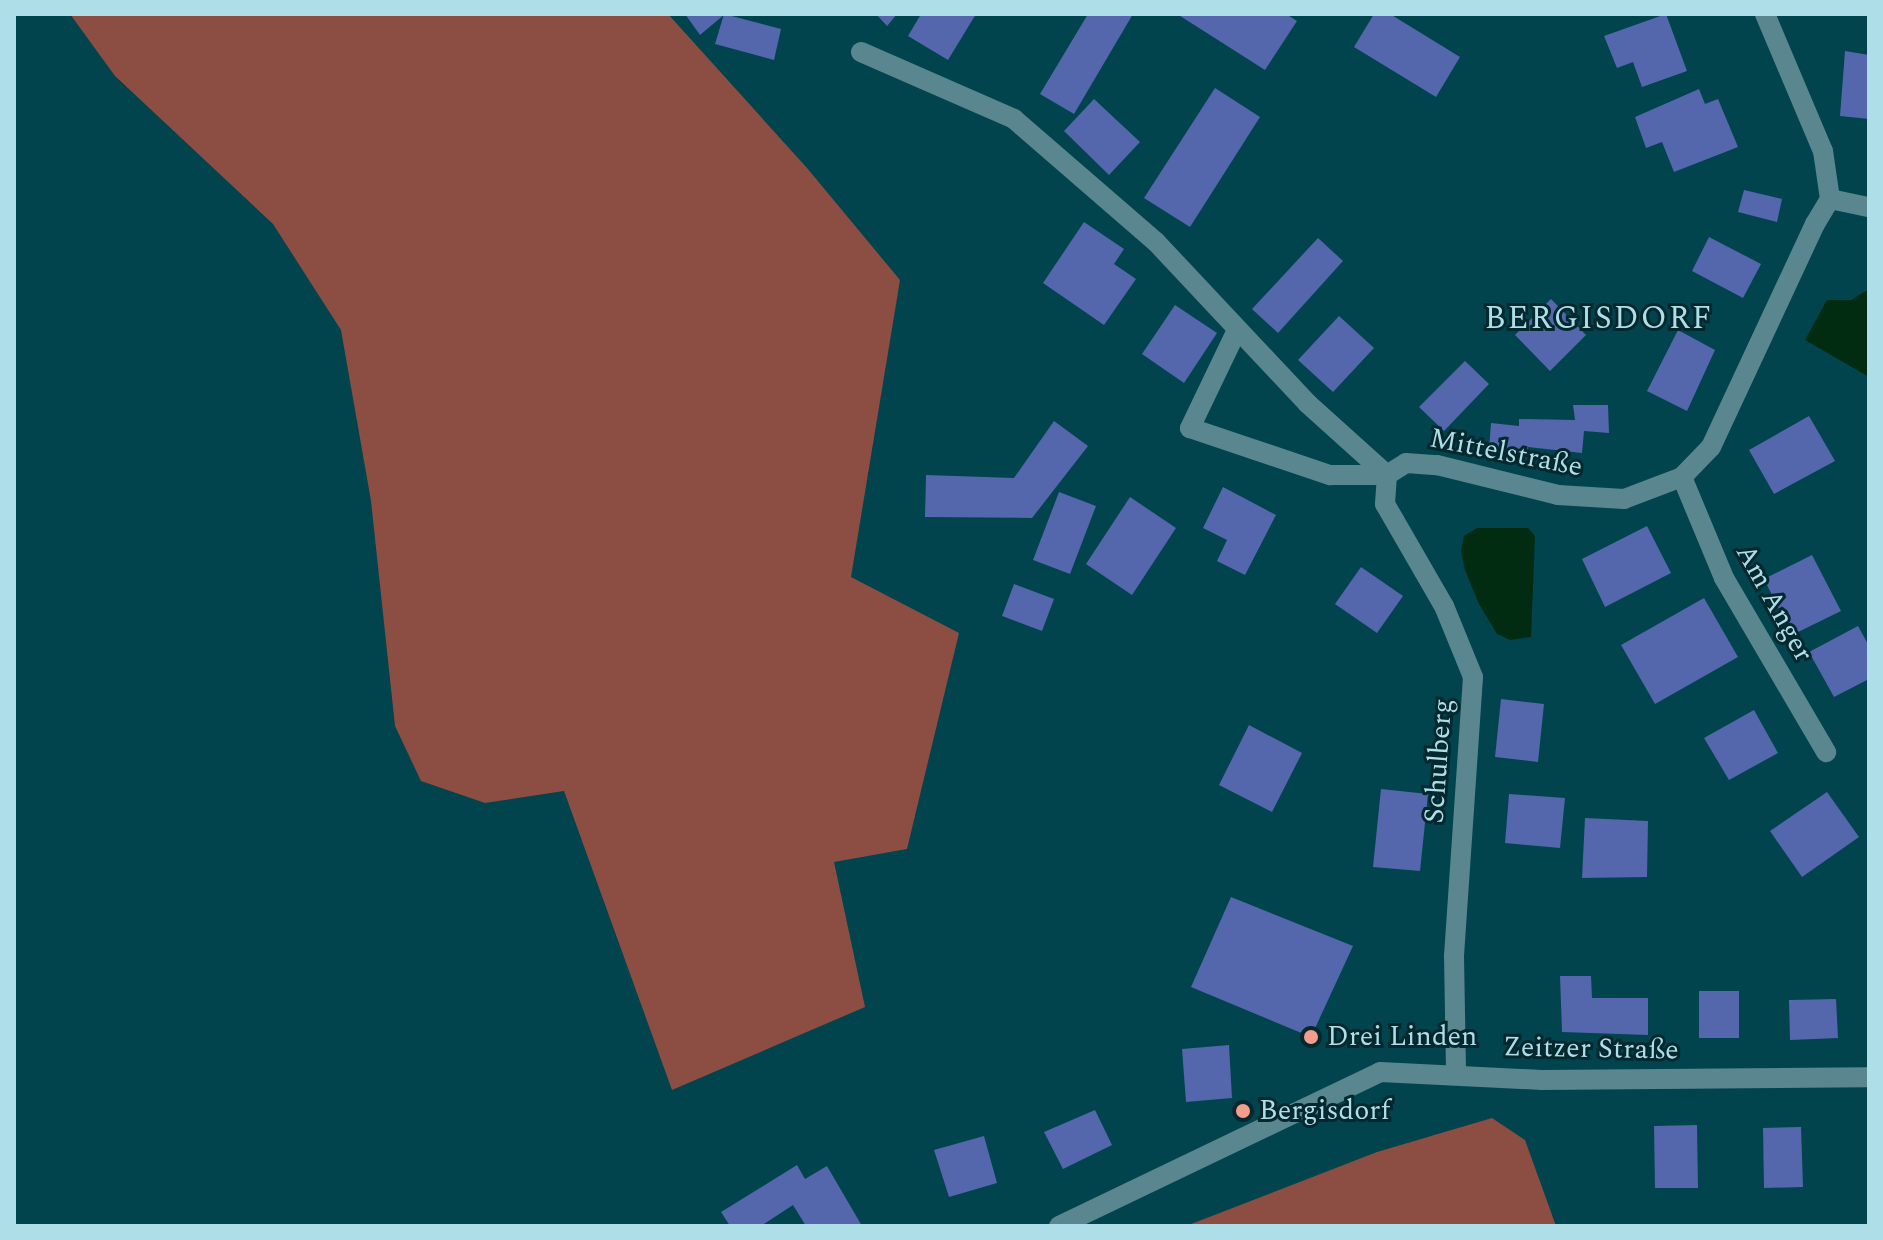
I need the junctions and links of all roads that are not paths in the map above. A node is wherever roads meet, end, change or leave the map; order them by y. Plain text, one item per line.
1 (1765, 14) edge
2 (861, 52) dead end
3 (1830, 199) junction
4 (1869, 207) edge
5 (1237, 330) junction
6 (1387, 475) junction
7 (1682, 477) junction
8 (1826, 752) dead end
9 (1456, 1073) junction
10 (1869, 1077) edge
11 (1059, 1226) edge

1 - 3 street
2 - 5 street
3 - 4 street
3 - 7 street, Mittelstraße
5 - 6 street
5 - 6 street, Mittelstraße
6 - 7 street, Mittelstraße
6 - 9 street, Schulberg
7 - 8 street, Am Anger
9 - 10 street, Zeitzer Straße
9 - 11 street, Zeitzer Straße

